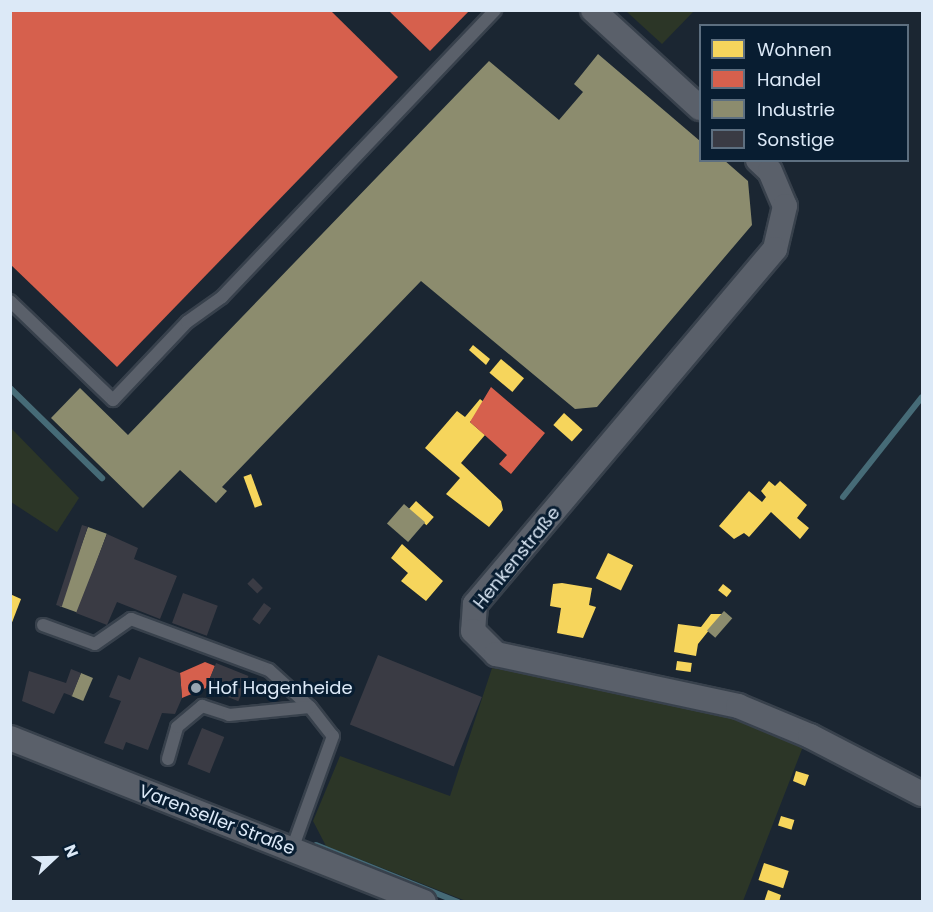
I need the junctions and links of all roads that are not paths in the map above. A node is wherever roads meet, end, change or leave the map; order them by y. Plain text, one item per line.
1 (495, 10) edge
2 (593, 10) edge
3 (699, 107) edge
4 (760, 162) edge
5 (10, 301) edge
6 (43, 625) dead end
7 (310, 707) junction
8 (10, 738) edge
9 (168, 759) dead end
10 (922, 794) edge
11 (292, 849) junction
12 (424, 902) edge

1 - 5 lane
2 - 3 street
4 - 10 street, Henkenstraße
6 - 7 lane
7 - 9 lane
7 - 11 lane
8 - 11 street, Varenseller Straße
11 - 12 street, Varenseller Straße

